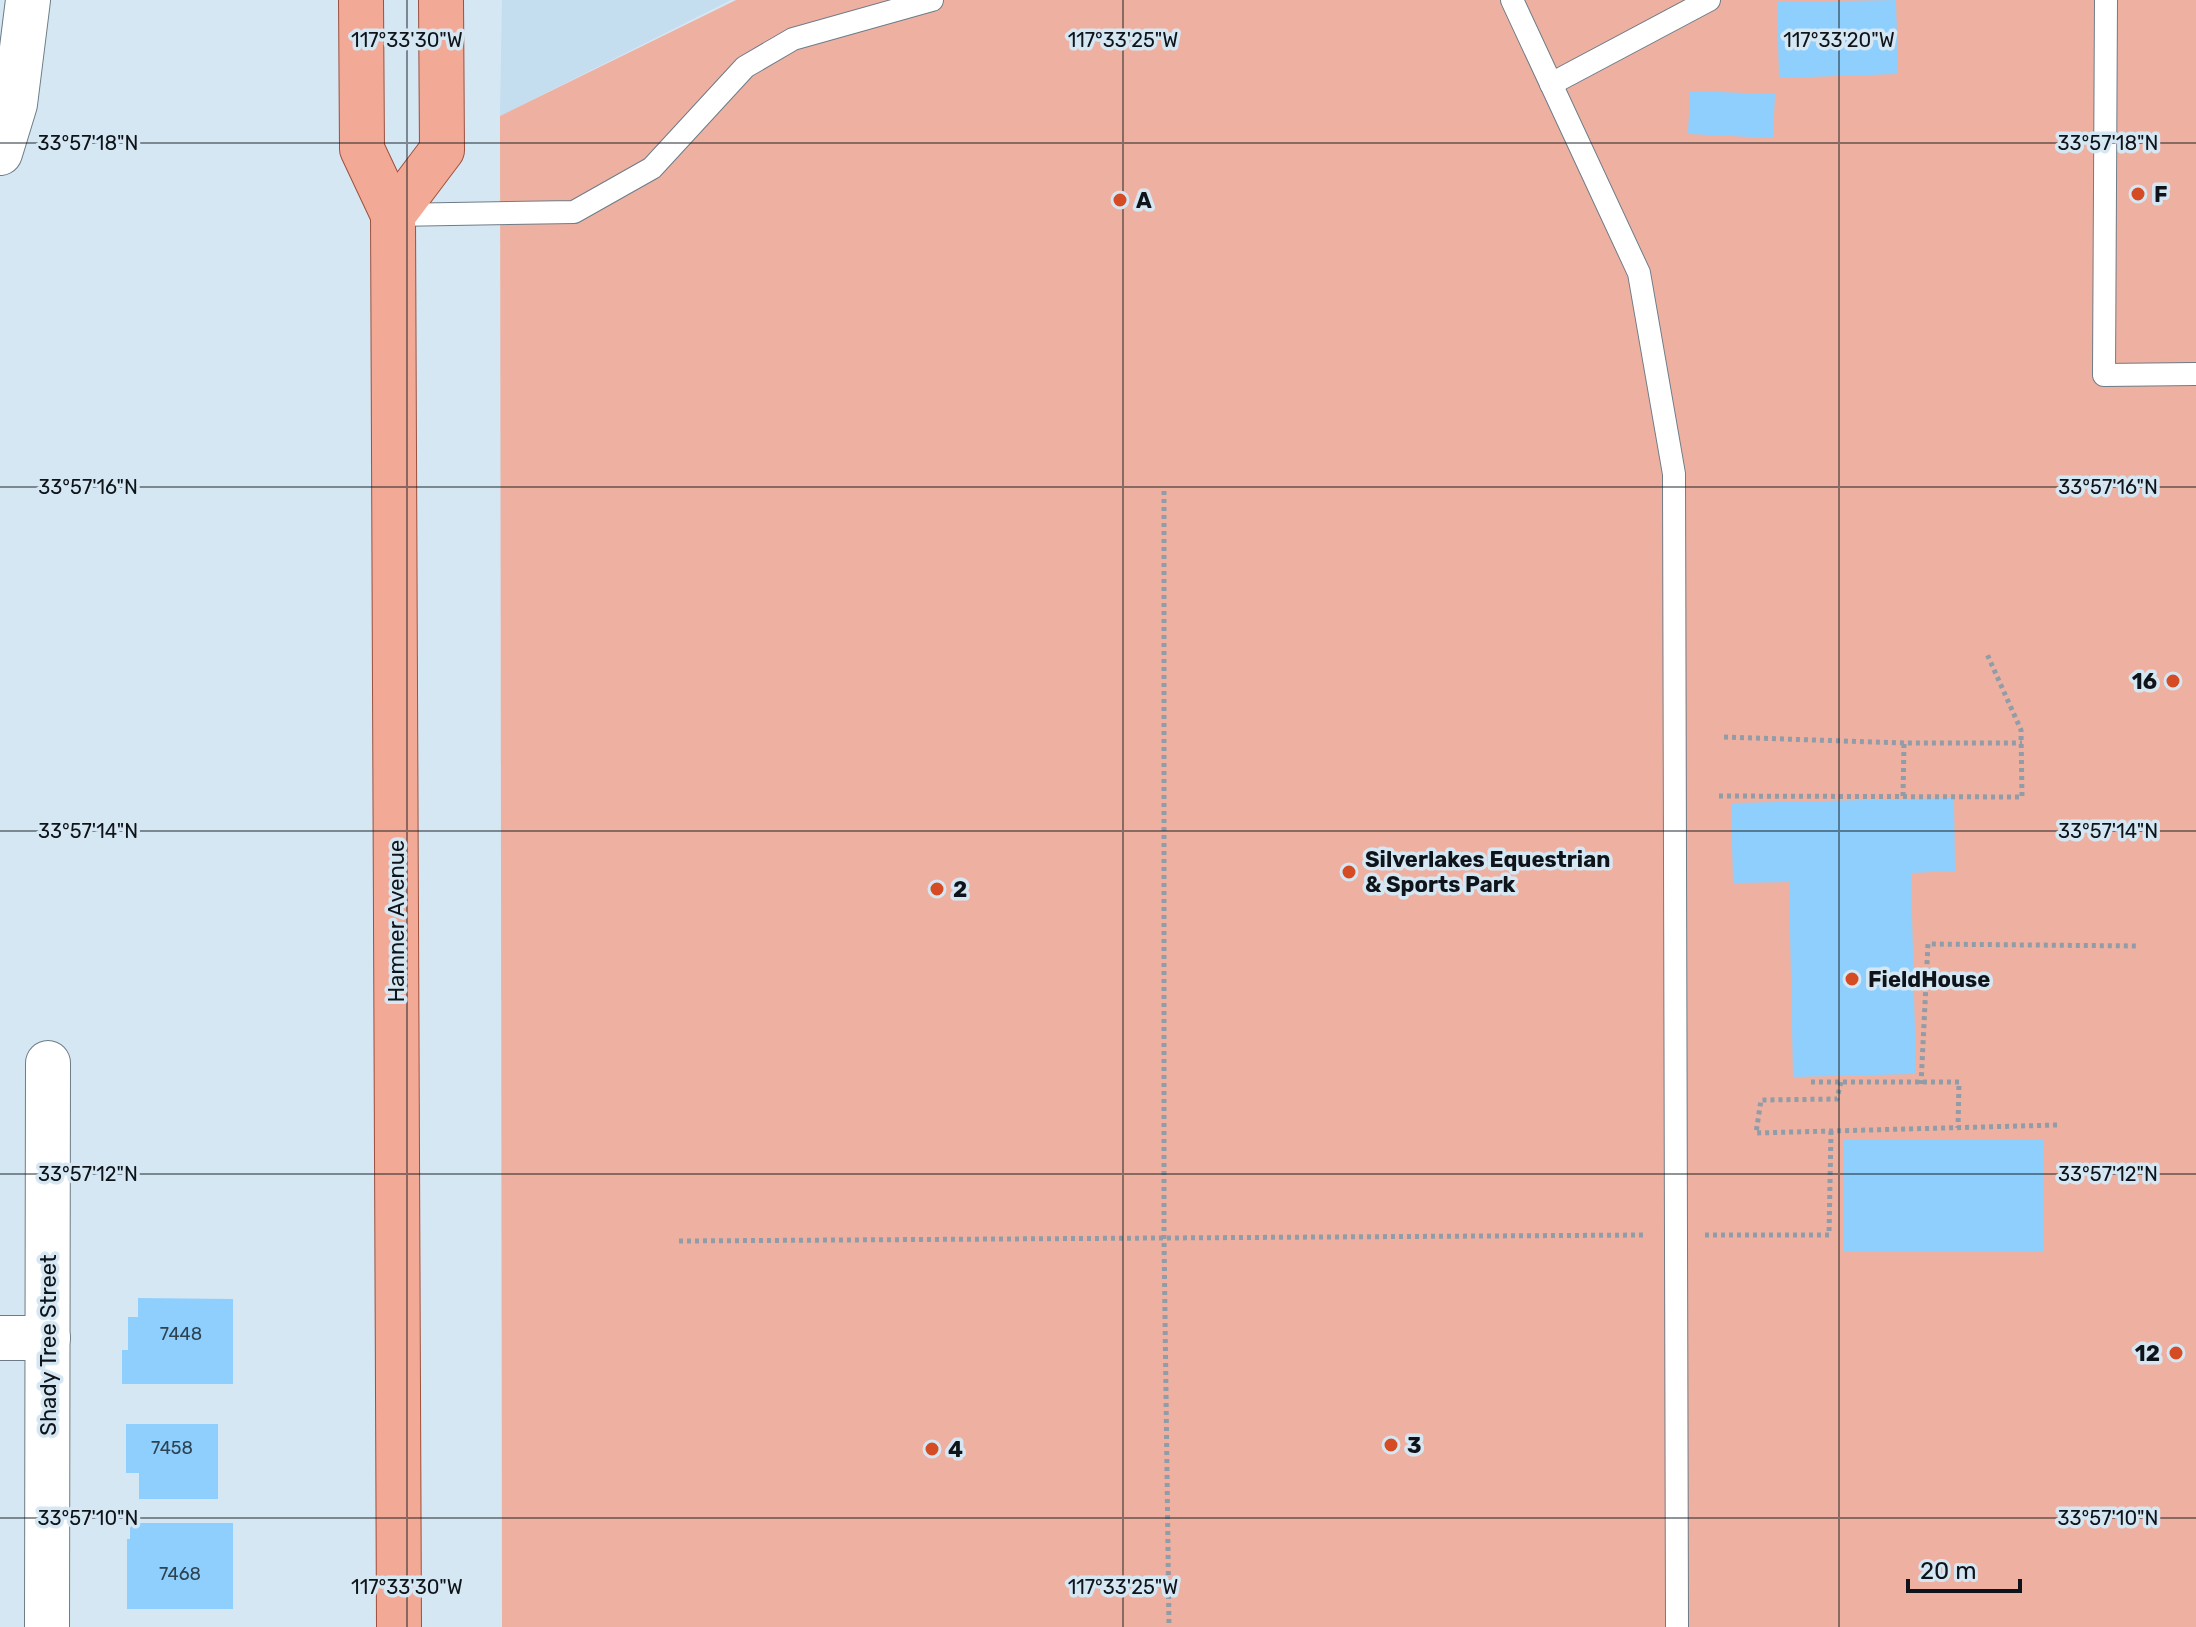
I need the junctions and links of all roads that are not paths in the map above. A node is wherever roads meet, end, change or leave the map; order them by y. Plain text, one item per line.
1 (28, 0) edge
2 (361, 0) edge
3 (441, 0) edge
4 (932, 0) edge
5 (1512, 0) edge
6 (1709, 0) edge
7 (2106, 0) edge
8 (1551, 84) junction
9 (0, 153) edge
10 (393, 215) junction
11 (2196, 374) edge
12 (48, 1063) dead end
13 (0, 1338) edge
14 (48, 1338) junction
15 (47, 1627) edge
16 (399, 1627) edge
17 (1677, 1627) edge

1 - 9 street
2 - 10 main road, Hamner Avenue
3 - 10 main road
4 - 10 lane
5 - 8 lane
6 - 8 lane
7 - 11 lane
8 - 17 lane
10 - 16 main road, Hamner Avenue
12 - 14 street, Shady Tree Street
13 - 14 street
14 - 15 street, Shady Tree Street

